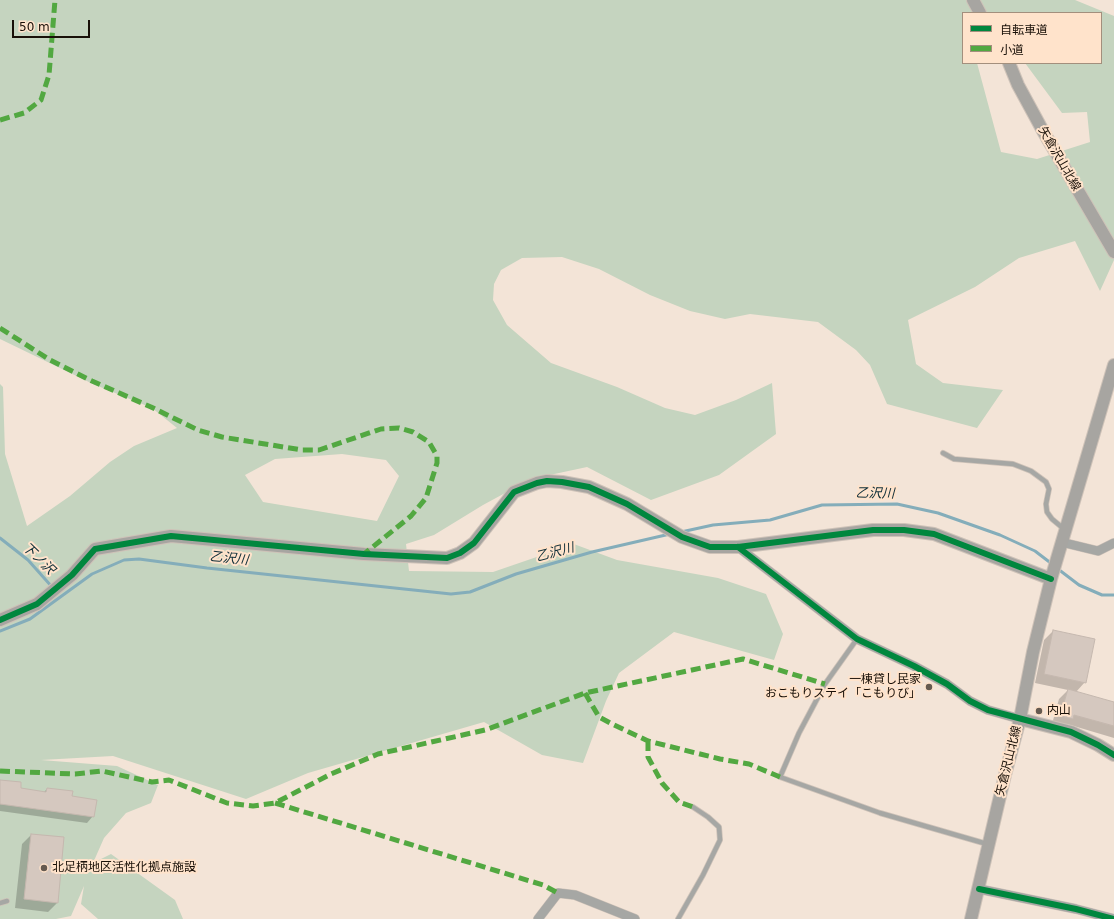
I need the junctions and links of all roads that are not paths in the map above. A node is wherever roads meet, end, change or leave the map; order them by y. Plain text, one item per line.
1 (973, 0) edge
2 (979, 12) edge
3 (1009, 64) edge
4 (1114, 252) edge
5 (1114, 365) edge
6 (943, 453) dead end
7 (1065, 530) junction
8 (1061, 542) junction
9 (1114, 543) edge
10 (738, 546) junction
11 (1051, 579) junction
12 (0, 620) edge
13 (856, 639) junction
14 (1020, 719) junction
15 (1114, 755) edge
16 (693, 807) dead end
17 (988, 845) junction
18 (979, 889) junction
19 (6, 901) dead end
20 (0, 903) edge
21 (538, 919) edge
22 (635, 919) edge
23 (678, 919) edge
24 (971, 919) edge
25 (1114, 919) edge

1 - 2 street
3 - 4 street, 矢倉沢山北線
5 - 7 street
6 - 7 lane
7 - 8 street
8 - 9 street
8 - 11 street, 矢倉沢山北線
10 - 11 street
10 - 12 street
10 - 13 street
11 - 14 street, 矢倉沢山北線
13 - 14 street
13 - 17 lane
14 - 15 street
14 - 17 street, 矢倉沢山北線
16 - 23 lane
17 - 18 street, 矢倉沢山北線
18 - 24 street, 矢倉沢山北線
18 - 25 street
19 - 20 lane
21 - 22 street

